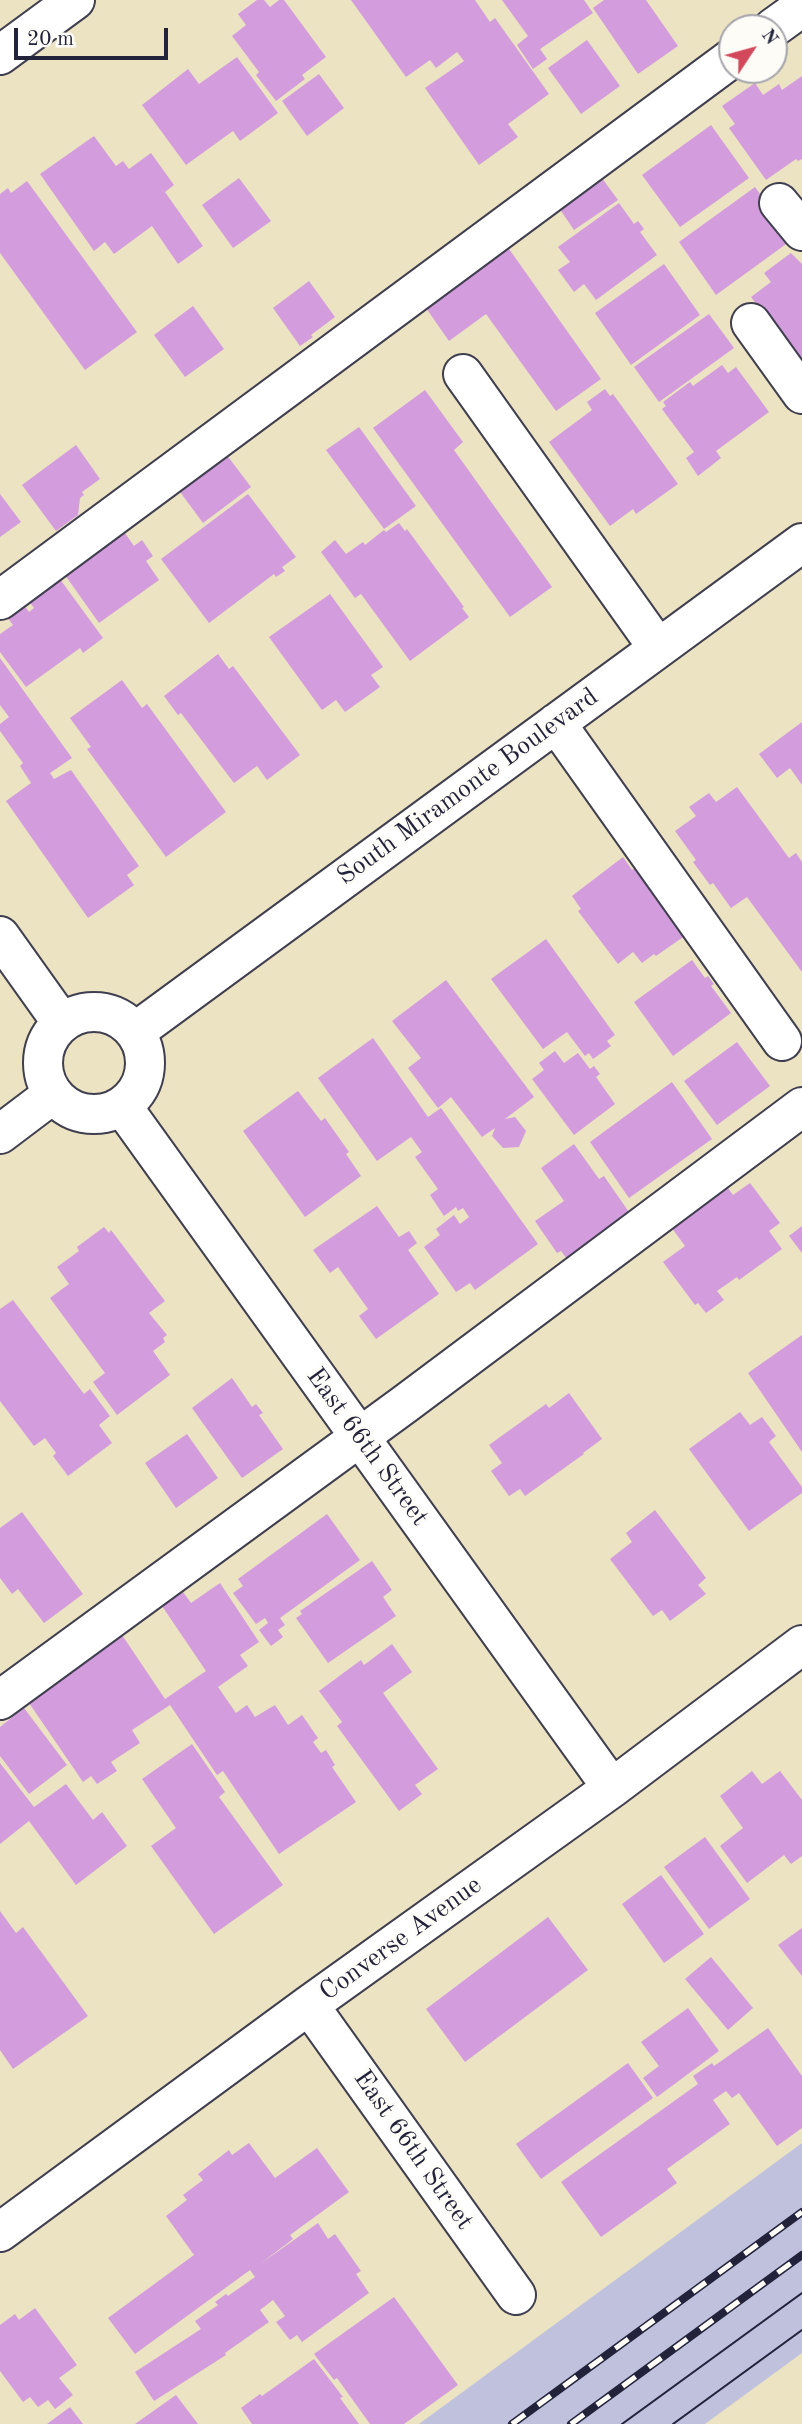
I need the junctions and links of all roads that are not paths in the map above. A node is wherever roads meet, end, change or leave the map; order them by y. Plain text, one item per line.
1 (75, 0) edge
2 (0, 55) edge
3 (718, 68) edge
4 (751, 323) dead end
5 (463, 374) dead end
6 (802, 394) edge
7 (802, 543) edge
8 (0, 600) edge
9 (659, 648) junction
10 (556, 723) junction
11 (0, 936) edge
12 (62, 1023) junction
13 (135, 1032) junction
14 (782, 1041) dead end
15 (53, 1094) junction
16 (122, 1106) junction
17 (802, 1107) edge
18 (0, 1133) edge
19 (359, 1437) junction
20 (802, 1645) edge
21 (0, 1700) edge
22 (612, 1788) junction
23 (309, 2005) junction
24 (0, 2232) edge
25 (516, 2295) dead end

1 - 2 street
3 - 8 street
4 - 6 street
5 - 9 street
7 - 9 street, South Miramonte Boulevard
9 - 10 street, South Miramonte Boulevard
10 - 13 street, South Miramonte Boulevard
10 - 14 street
11 - 12 street
12 - 13 street
12 - 15 street
13 - 16 street
15 - 16 street
15 - 18 street
16 - 19 street, East 66th Street
17 - 19 street
19 - 21 street
19 - 22 street, East 66th Street
20 - 22 street, Converse Avenue
22 - 23 street, Converse Avenue
23 - 24 street, Converse Avenue
23 - 25 street, East 66th Street

